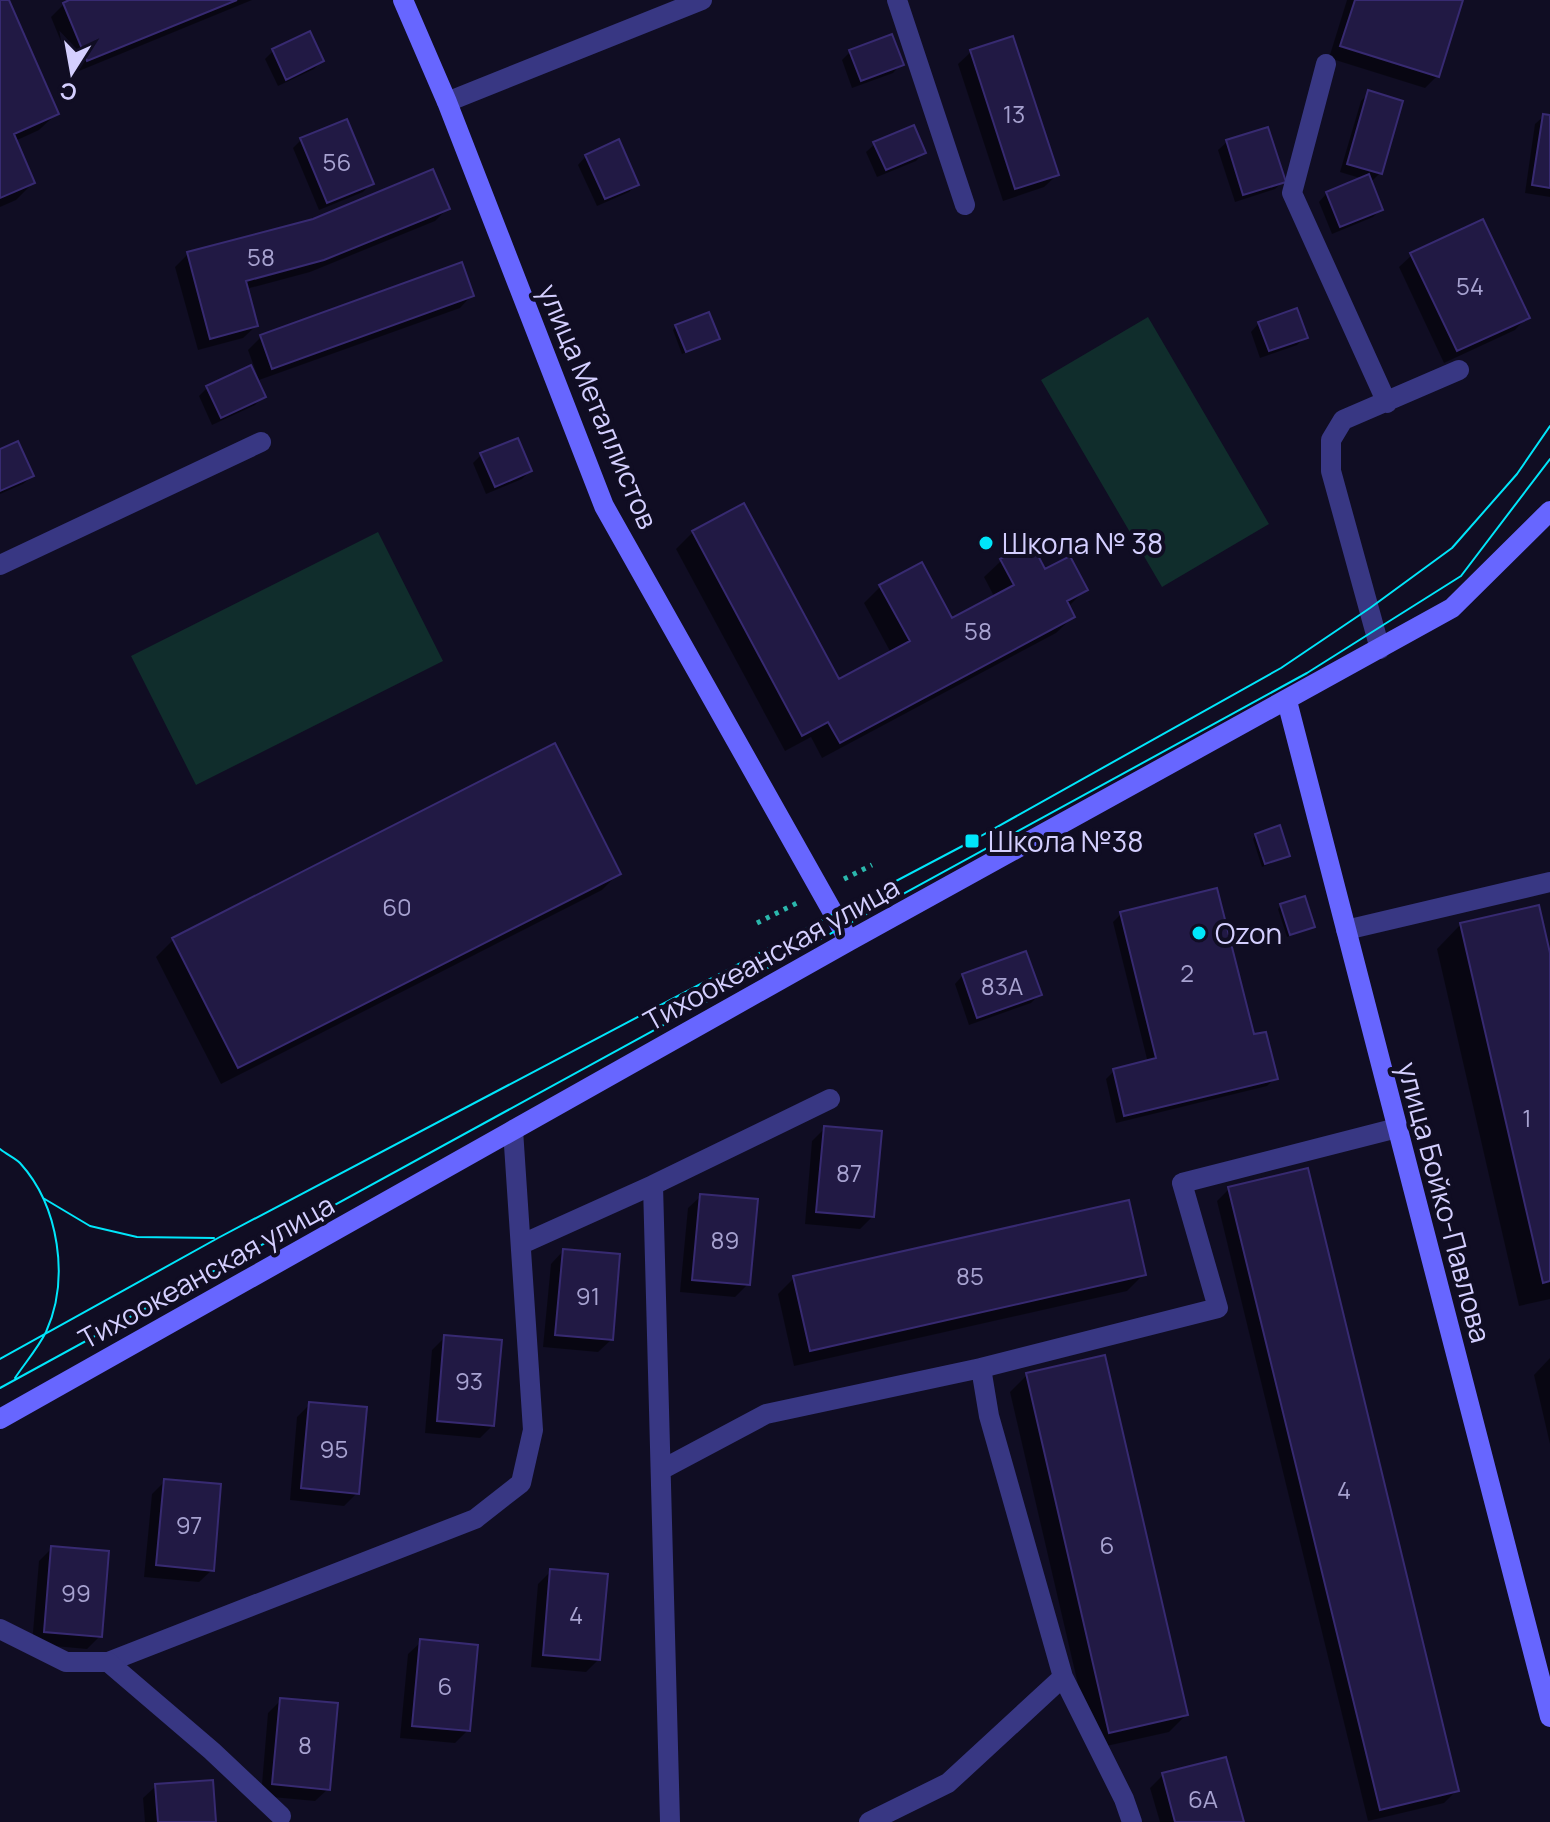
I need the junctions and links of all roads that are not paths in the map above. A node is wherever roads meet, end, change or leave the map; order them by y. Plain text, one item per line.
1 (403, 0) edge
2 (702, 0) edge
3 (897, 0) edge
4 (1326, 64) dead end
5 (447, 102) junction
6 (965, 205) dead end
7 (1459, 370) dead end
8 (1387, 403) junction
9 (261, 442) dead end
10 (1550, 511) edge
11 (0, 565) edge
12 (1380, 649) junction
13 (1287, 701) junction
14 (1550, 882) edge
15 (1346, 930) junction
16 (849, 941) junction
17 (830, 1099) dead end
18 (1397, 1128) junction
19 (513, 1130) junction
20 (653, 1185) junction
21 (522, 1244) junction
22 (981, 1368) junction
23 (0, 1419) edge
24 (661, 1470) junction
25 (0, 1629) edge
26 (108, 1662) junction
27 (1063, 1677) junction
28 (1550, 1717) edge
29 (281, 1816) dead end
30 (670, 1822) edge
31 (869, 1822) edge
32 (1132, 1822) edge

1 - 5 main road, улица Металлистов
2 - 5 street
3 - 6 street
4 - 8 street
5 - 16 main road, улица Металлистов
7 - 8 street
8 - 12 street
9 - 11 street
10 - 12 main road, Тихоокеанская улица
12 - 13 main road, Тихоокеанская улица
13 - 15 main road, улица Бойко-Павлова
13 - 16 main road, Тихоокеанская улица
14 - 15 street
15 - 18 main road, улица Бойко-Павлова
16 - 19 main road, Тихоокеанская улица
17 - 20 street
18 - 22 street
18 - 28 main road, улица Бойко-Павлова
19 - 21 street
19 - 23 main road, Тихоокеанская улица
20 - 21 street
20 - 24 street
21 - 26 street
22 - 24 street
22 - 27 street
24 - 30 street
25 - 26 street
26 - 29 street
27 - 31 street
27 - 32 street

